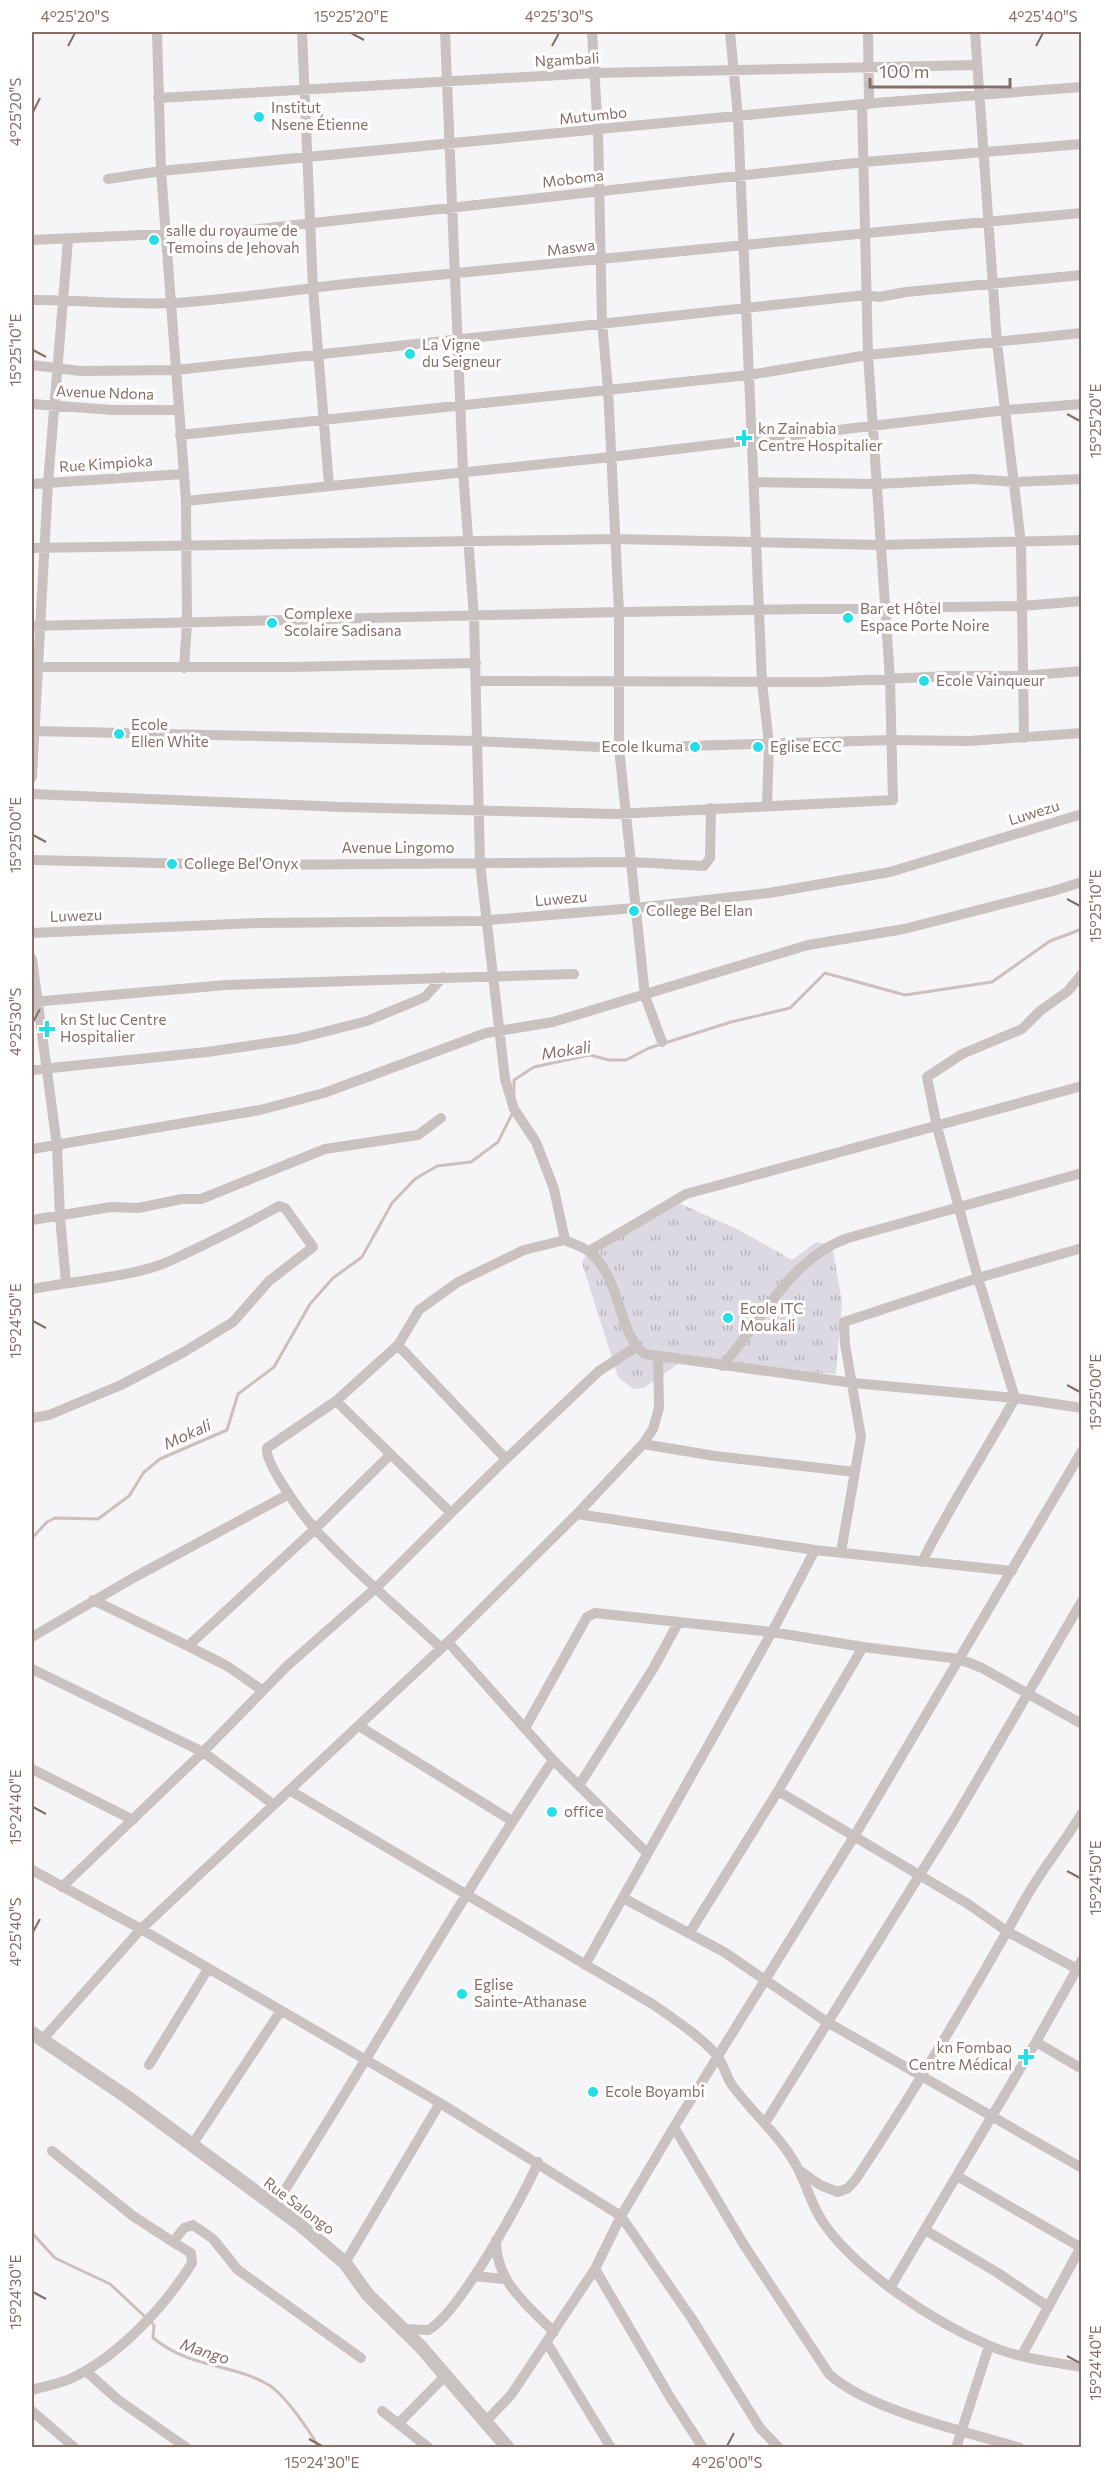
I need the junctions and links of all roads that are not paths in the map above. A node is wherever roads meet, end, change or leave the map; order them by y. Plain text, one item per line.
1 (157, 32) edge
2 (302, 32) edge
3 (445, 32) edge
4 (592, 32) edge
5 (730, 32) edge
6 (868, 32) edge
7 (975, 32) edge
8 (977, 65) junction
9 (868, 68) junction
10 (735, 70) junction
11 (595, 73) junction
12 (446, 82) junction
13 (1082, 87) edge
14 (304, 90) junction
15 (979, 96) junction
16 (158, 98) junction
17 (866, 104) junction
18 (738, 117) junction
19 (598, 131) junction
20 (1082, 144) edge
21 (448, 146) junction
22 (984, 152) junction
23 (308, 159) junction
24 (864, 162) junction
25 (161, 171) junction
26 (740, 177) junction
27 (108, 179) dead end
28 (598, 191) junction
29 (452, 209) junction
30 (1082, 213) edge
31 (988, 221) junction
32 (310, 225) junction
33 (867, 232) junction
34 (165, 236) junction
35 (32, 240) edge
36 (68, 240) junction
37 (742, 247) junction
38 (601, 260) junction
39 (455, 274) junction
40 (1082, 275) edge
41 (992, 283) junction
42 (313, 289) junction
43 (866, 295) junction
44 (32, 300) edge
45 (64, 300) junction
46 (172, 303) junction
47 (745, 307) junction
48 (602, 322) junction
49 (1082, 333) edge
50 (457, 342) junction
51 (997, 343) junction
52 (868, 355) junction
53 (318, 357) junction
54 (32, 364) edge
55 (57, 369) junction
56 (176, 370) junction
57 (749, 375) junction
58 (608, 389) junction
59 (32, 404) edge
60 (1082, 404) edge
61 (459, 405) junction
62 (54, 406) junction
63 (1006, 410) junction
64 (177, 411) junction
65 (324, 422) junction
66 (874, 426) junction
67 (180, 435) junction
68 (752, 439) junction
69 (611, 457) junction
70 (463, 472) junction
71 (183, 474) junction
72 (1082, 479) edge
73 (754, 482) junction
74 (1016, 482) junction
75 (48, 483) junction
76 (32, 484) edge
77 (878, 484) junction
78 (329, 485) junction
79 (186, 501) junction
80 (615, 539) junction
81 (1082, 540) edge
82 (470, 542) junction
83 (756, 542) junction
84 (1021, 543) junction
85 (880, 545) junction
86 (187, 546) junction
87 (32, 548) edge
88 (44, 548) junction
89 (1082, 601) edge
90 (1022, 606) junction
91 (885, 608) junction
92 (759, 609) junction
93 (619, 612) junction
94 (474, 616) junction
95 (187, 624) junction
96 (35, 626) edge
97 (476, 663) junction
98 (34, 667) edge
99 (184, 668) junction
100 (1082, 671) edge
101 (1021, 676) junction
102 (890, 679) junction
103 (476, 681) junction
104 (619, 681) junction
105 (762, 682) junction
106 (34, 731) edge
107 (1082, 733) edge
108 (1024, 738) junction
109 (892, 740) junction
110 (476, 741) junction
111 (769, 744) junction
112 (619, 748) junction
113 (32, 777) edge
114 (32, 794) edge
115 (767, 805) junction
116 (711, 808) junction
117 (477, 810) junction
118 (625, 813) junction
119 (1082, 814) edge
120 (32, 860) edge
121 (632, 862) junction
122 (480, 863) junction
123 (1082, 882) edge
124 (635, 908) junction
125 (486, 920) junction
126 (32, 933) edge
127 (32, 959) edge
128 (574, 974) dead end
129 (1082, 974) edge
130 (493, 976) junction
131 (443, 977) junction
132 (645, 996) junction
133 (34, 1002) edge
134 (499, 1030) junction
135 (662, 1042) dead end
136 (47, 1068) junction
137 (32, 1070) edge
138 (1082, 1086) edge
139 (441, 1118) dead end
140 (937, 1127) junction
141 (57, 1146) junction
142 (32, 1149) edge
143 (1082, 1173) edge
144 (961, 1208) junction
145 (60, 1217) junction
146 (32, 1220) edge
147 (566, 1240) junction
148 (1082, 1248) edge
149 (589, 1251) junction
150 (978, 1278) junction
151 (66, 1282) junction
152 (32, 1289) edge
153 (398, 1345) junction
154 (636, 1347) junction
155 (658, 1357) junction
156 (722, 1366) junction
157 (853, 1383) junction
158 (1015, 1398) junction
159 (336, 1401) junction
160 (1082, 1408) edge
161 (32, 1418) edge
162 (643, 1444) junction
163 (1082, 1451) edge
164 (390, 1455) junction
165 (506, 1459) junction
166 (855, 1473) junction
167 (289, 1494) junction
168 (451, 1513) junction
169 (578, 1514) junction
170 (315, 1529) junction
171 (815, 1550) junction
172 (841, 1552) junction
173 (922, 1562) junction
174 (1012, 1571) junction
175 (377, 1587) junction
176 (93, 1600) junction
177 (1082, 1601) edge
178 (678, 1623) junction
179 (772, 1632) junction
180 (32, 1637) edge
181 (444, 1645) junction
182 (188, 1646) junction
183 (863, 1647) junction
184 (960, 1659) junction
185 (32, 1669) edge
186 (262, 1690) junction
187 (1027, 1695) junction
188 (1082, 1724) edge
189 (359, 1726) junction
190 (525, 1728) junction
191 (203, 1752) junction
192 (553, 1760) junction
193 (32, 1769) edge
194 (580, 1784) junction
195 (291, 1791) junction
196 (778, 1791) junction
197 (274, 1805) junction
198 (1082, 1813) edge
199 (133, 1820) junction
200 (512, 1821) junction
201 (855, 1835) junction
202 (646, 1852) junction
203 (32, 1870) edge
204 (920, 1876) junction
205 (62, 1887) junction
206 (465, 1895) junction
207 (623, 1898) junction
208 (141, 1929) junction
209 (690, 1932) junction
210 (1008, 1932) junction
211 (585, 1965) junction
212 (1080, 1966) edge
213 (208, 1969) junction
214 (765, 1979) junction
215 (280, 2012) junction
216 (827, 2022) junction
217 (37, 2036) edge
218 (1036, 2042) junction
219 (718, 2055) junction
220 (367, 2060) junction
221 (150, 2065) dead end
222 (1082, 2069) edge
223 (923, 2077) junction
224 (440, 2103) junction
225 (993, 2116) junction
226 (765, 2122) junction
227 (674, 2127) junction
228 (192, 2145) junction
229 (52, 2151) dead end
230 (538, 2162) junction
231 (1082, 2168) edge
232 (799, 2170) junction
233 (957, 2176) junction
234 (274, 2207) junction
235 (621, 2216) junction
236 (925, 2230) junction
237 (496, 2239) junction
238 (173, 2242) junction
239 (1081, 2246) edge
240 (345, 2263) junction
241 (595, 2269) junction
242 (474, 2276) junction
243 (504, 2279) junction
244 (890, 2288) junction
245 (1047, 2306) junction
246 (404, 2329) junction
247 (554, 2332) junction
248 (547, 2343) junction
249 (989, 2346) junction
250 (1022, 2355) junction
251 (361, 2358) dead end
252 (1082, 2367) edge
253 (86, 2371) junction
254 (446, 2375) junction
255 (32, 2390) edge
256 (32, 2411) edge
257 (382, 2411) dead end
258 (487, 2420) junction
259 (399, 2423) junction
260 (961, 2430) junction
261 (75, 2448) edge
262 (187, 2448) edge
263 (429, 2448) edge
264 (508, 2448) edge
265 (611, 2448) edge
266 (703, 2448) edge
267 (779, 2448) edge
268 (956, 2448) edge
269 (1020, 2448) edge

1 - 16 street
2 - 14 street
3 - 12 street
4 - 11 street
5 - 10 street
6 - 9 street
7 - 8 street
8 - 9 street, Ngambali
8 - 15 street
9 - 10 street, Ngambali
9 - 17 street
10 - 11 street, Ngambali
10 - 18 street
11 - 12 street, Ngambali
11 - 19 street
12 - 14 street, Ngambali
12 - 21 street
13 - 15 street, Mutumbo
14 - 16 street, Ngambali
14 - 23 street
15 - 17 street, Mutumbo
15 - 22 street
16 - 25 street
17 - 18 street, Mutumbo
17 - 24 street
18 - 19 street, Mutumbo
18 - 26 street
19 - 21 street, Mutumbo
19 - 28 street
20 - 22 street, Moboma
21 - 23 street, Mutumbo
21 - 29 street
22 - 24 street, Moboma
22 - 31 street
23 - 25 street, Mutumbo
23 - 32 street
24 - 26 street, Moboma
24 - 33 street
25 - 27 street, Mutumbo
25 - 34 street
26 - 28 street, Moboma
26 - 37 street
28 - 29 street, Moboma
28 - 38 street
29 - 32 street, Moboma
29 - 39 street
30 - 31 street, Maswa
31 - 33 street, Maswa
31 - 41 street
32 - 34 street, Moboma
32 - 42 street
33 - 37 street, Maswa
33 - 43 street
34 - 36 street, Moboma
34 - 46 street
35 - 36 street, Moboma
36 - 45 street
37 - 38 street, Maswa
37 - 47 street
38 - 39 street, Maswa
38 - 48 street
39 - 42 street, Maswa
39 - 50 street
40 - 41 street
41 - 43 street
41 - 51 street
42 - 46 street, Maswa
42 - 53 street
43 - 47 street
43 - 52 street
44 - 45 street, Maswa
45 - 46 street, Maswa
45 - 55 street
46 - 56 street
47 - 48 street
47 - 57 street
48 - 50 street
48 - 58 street
49 - 51 street
50 - 53 street
50 - 61 street
51 - 52 street
51 - 63 street
52 - 57 street
52 - 66 street
53 - 56 street
53 - 65 street
54 - 55 street
55 - 56 street
55 - 62 street
56 - 64 street
57 - 58 street
57 - 68 street
58 - 61 street
58 - 69 street
59 - 62 street, Avenue Ndona
60 - 63 street
61 - 65 street
61 - 70 street
62 - 64 street, Avenue Ndona
62 - 75 street
63 - 66 street
63 - 74 street
64 - 67 street
65 - 67 street
65 - 78 street
66 - 68 street
66 - 77 street
67 - 71 street
68 - 69 street
68 - 73 street
69 - 70 street
69 - 80 street
70 - 78 street
70 - 82 street
71 - 75 street, Rue Kimpioka
71 - 79 street
72 - 74 street
73 - 77 street
73 - 83 street
74 - 77 street
74 - 84 street
75 - 76 street, Rue Kimpioka
75 - 88 street
77 - 85 street
78 - 79 street
79 - 86 street
80 - 82 street
80 - 83 street
80 - 93 street
81 - 84 street
82 - 86 street
82 - 94 street
83 - 85 street
83 - 92 street
84 - 85 street
84 - 90 street
85 - 91 street
86 - 88 street
86 - 95 street
87 - 88 street
88 - 96 street
89 - 90 street
90 - 91 street
90 - 101 street
91 - 92 street
91 - 102 street
92 - 93 street
92 - 105 street
93 - 94 street
93 - 104 street
94 - 95 street
94 - 97 street
95 - 96 street
95 - 99 street
96 - 98 street
97 - 99 street
97 - 103 street
98 - 99 street
98 - 106 street
100 - 101 street
101 - 102 street
101 - 108 street
102 - 105 street
102 - 109 street
103 - 104 street
103 - 110 street
104 - 105 street
104 - 112 street
105 - 111 street
106 - 110 street
106 - 113 street
107 - 108 street
108 - 109 street
109 - 111 street
109 - 115 street
110 - 112 street
110 - 117 street
111 - 112 street
111 - 115 street
112 - 118 street
114 - 117 street
115 - 116 street
116 - 118 street
116 - 121 street, Avenue Lingomo
117 - 118 street
117 - 122 street
118 - 121 street
119 - 124 street, Luwezu
120 - 122 street, Avenue Lingomo
121 - 122 street, Avenue Lingomo
121 - 124 street
122 - 125 street
123 - 132 street
124 - 125 street, Luwezu
124 - 132 street
125 - 126 street, Luwezu
125 - 130 street
127 - 133 street
128 - 130 street
129 - 140 street
130 - 131 street
130 - 134 street
131 - 133 street
131 - 136 street
132 - 134 street
132 - 135 street
133 - 136 street
134 - 141 street
134 - 147 street
136 - 137 street
136 - 141 street
138 - 140 street
139 - 145 street
140 - 144 street
140 - 149 street
141 - 142 street
141 - 145 street
143 - 144 street
144 - 150 street
144 - 156 street
145 - 146 street
145 - 151 street
147 - 149 street
147 - 153 street
148 - 150 street
149 - 154 street
150 - 157 street
150 - 158 street
151 - 152 street
151 - 161 street
153 - 159 street
153 - 165 street
154 - 155 street
154 - 165 street
155 - 156 street
155 - 162 street
156 - 157 street
157 - 158 street
157 - 166 street
158 - 160 street
158 - 173 street
159 - 164 street
159 - 167 street
162 - 166 street
162 - 169 street
163 - 174 street
164 - 168 street
164 - 170 street
165 - 168 street
166 - 172 street
167 - 170 street
167 - 176 street
168 - 175 street
169 - 171 street
169 - 181 street
170 - 175 street
170 - 182 street
171 - 172 street
171 - 179 street
172 - 173 street
173 - 174 street
174 - 184 street
175 - 181 street
175 - 186 street
176 - 180 street
176 - 182 street
177 - 187 street
178 - 179 street
178 - 190 street
178 - 194 street
179 - 183 street
179 - 202 street
181 - 189 street
181 - 190 street
182 - 186 street
183 - 184 street
183 - 196 street
184 - 187 street
184 - 201 street
185 - 191 street
186 - 191 street
187 - 188 street
187 - 204 street
189 - 195 street
189 - 200 street
190 - 192 street
191 - 197 street
191 - 199 street
192 - 194 street
192 - 200 street
193 - 199 street
194 - 202 street
195 - 197 street
195 - 206 street
196 - 201 street
196 - 209 street
197 - 208 street
198 - 210 street
199 - 205 street
200 - 206 street
201 - 204 street
201 - 214 street
202 - 207 street
203 - 205 street
204 - 210 street
204 - 216 street
205 - 208 street
206 - 211 street
206 - 220 street
207 - 209 street
207 - 211 street
208 - 213 street
208 - 217 street
209 - 214 street
210 - 212 street
210 - 223 street
211 - 219 street
212 - 218 street
213 - 215 street
213 - 221 street
214 - 216 street
214 - 219 street
215 - 220 street
215 - 228 street
216 - 223 street
216 - 226 street
217 - 228 street, Rue Salongo
218 - 222 street
218 - 225 street
219 - 226 street
219 - 227 street
220 - 224 street
220 - 234 street
223 - 225 street
223 - 232 street
224 - 230 street
224 - 240 street
225 - 231 street
225 - 233 street
226 - 232 street
227 - 235 street
227 - 260 street
228 - 234 street, Rue Salongo
229 - 238 street
230 - 235 street
230 - 237 street
232 - 244 street
233 - 236 street
233 - 239 street
234 - 240 street, Rue Salongo
235 - 241 street
235 - 267 street
236 - 244 street
236 - 245 street
237 - 242 street
237 - 243 street
238 - 251 street
238 - 253 street
239 - 245 street
240 - 246 street, Rue Salongo
241 - 247 street
241 - 266 street
242 - 243 street
242 - 246 street
243 - 247 street
244 - 249 street
245 - 250 street
246 - 254 street, Rue Salongo
247 - 248 street
248 - 258 street
248 - 265 street
249 - 250 street
249 - 260 street
250 - 252 street
253 - 255 street
253 - 262 street
254 - 258 street, Rue Salongo
254 - 259 street
256 - 261 street
257 - 259 street
258 - 264 street, Rue Salongo
259 - 263 street
260 - 268 street
260 - 269 street

